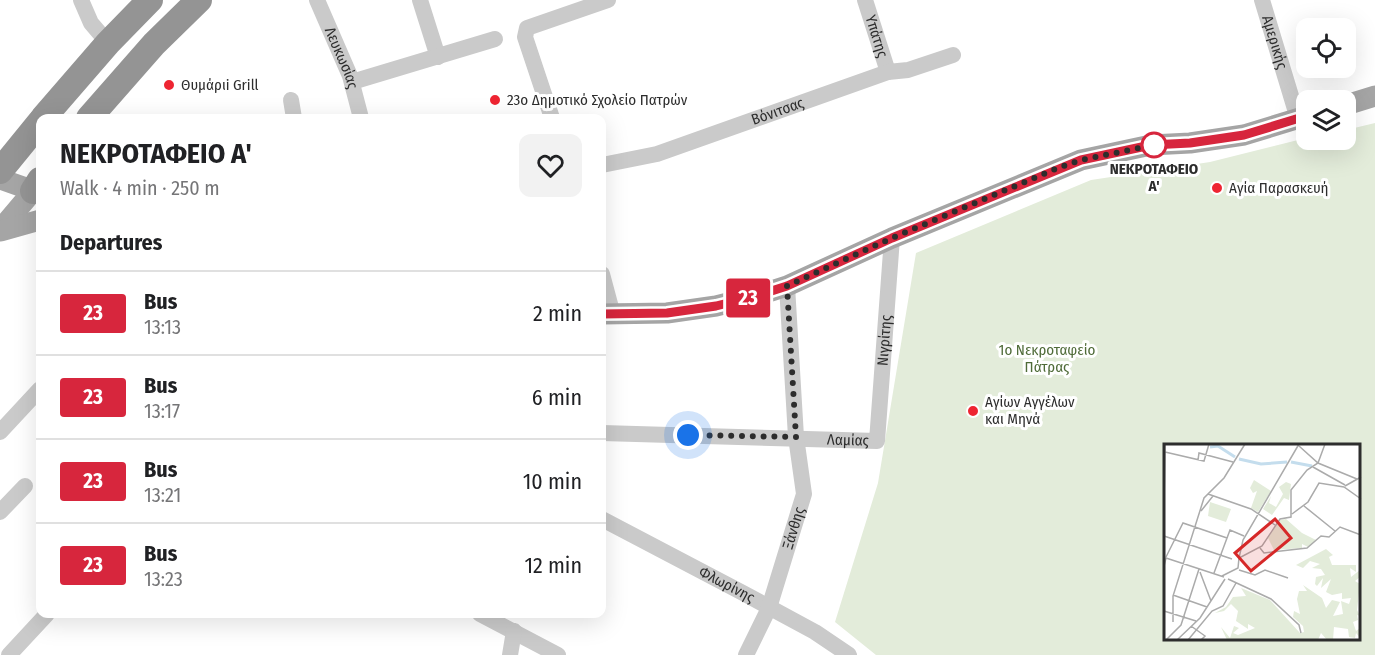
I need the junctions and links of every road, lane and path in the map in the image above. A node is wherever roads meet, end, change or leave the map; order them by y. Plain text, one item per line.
1 (81, 0) edge
2 (150, 0) edge
3 (199, 0) edge
4 (317, 0) edge
5 (420, 0) edge
6 (608, 0) edge
7 (865, 0) edge
8 (1262, 0) edge
9 (495, 39) dead end
10 (108, 43) junction
11 (953, 55) dead end
12 (438, 57) junction
13 (888, 72) junction
14 (352, 82) junction
15 (1375, 96) edge
16 (291, 100) dead end
17 (1296, 100) edge
18 (1356, 102) edge
19 (47, 114) edge
20 (93, 114) edge
21 (293, 114) edge
22 (360, 114) edge
23 (551, 114) edge
24 (1296, 120) edge
25 (36, 127) edge
26 (606, 164) edge
27 (0, 171) edge
28 (0, 179) edge
29 (36, 188) edge
30 (36, 190) edge
31 (36, 220) edge
32 (0, 231) edge
33 (892, 238) junction
34 (787, 286) junction
35 (607, 315) edge
36 (36, 393) edge
37 (0, 432) edge
38 (606, 433) edge
39 (796, 437) junction
40 (877, 441) joint
41 (25, 486) dead end
42 (0, 512) edge
43 (606, 521) edge
44 (769, 608) junction
45 (43, 618) edge
46 (488, 618) edge
47 (514, 631) junction
48 (9, 655) edge
49 (510, 655) edge
50 (558, 655) edge
51 (746, 655) edge
52 (849, 655) edge

1 - 10 street
2 - 10 highway
3 - 20 highway
4 - 14 street, Λευκωσίας
5 - 12 street
6 - 23 street
7 - 13 street, Υπάτης
8 - 17 street, Αμερικής
9 - 12 street
10 - 19 highway
11 - 13 street, Βόνιτσας
12 - 14 street
13 - 26 street, Βόνιτσας
14 - 22 street, Λευκωσίας
15 - 18 main road
16 - 21 street
24 - 33 main road
25 - 27 highway
28 - 29 main road
30 - 32 main road
31 - 32 main road
33 - 34 main road
33 - 40 street, Νιγρίτης
34 - 35 main road
34 - 39 street, Ξάνθης
36 - 37 street
38 - 39 street, Λαμίας
39 - 40 street, Λαμίας
39 - 44 street, Ξάνθης
41 - 42 street
43 - 44 street, Φλωρίνης
44 - 51 street, Ξάνθης
44 - 52 street, Φλωρίνης
45 - 48 street
46 - 47 street
47 - 49 street
47 - 50 street

